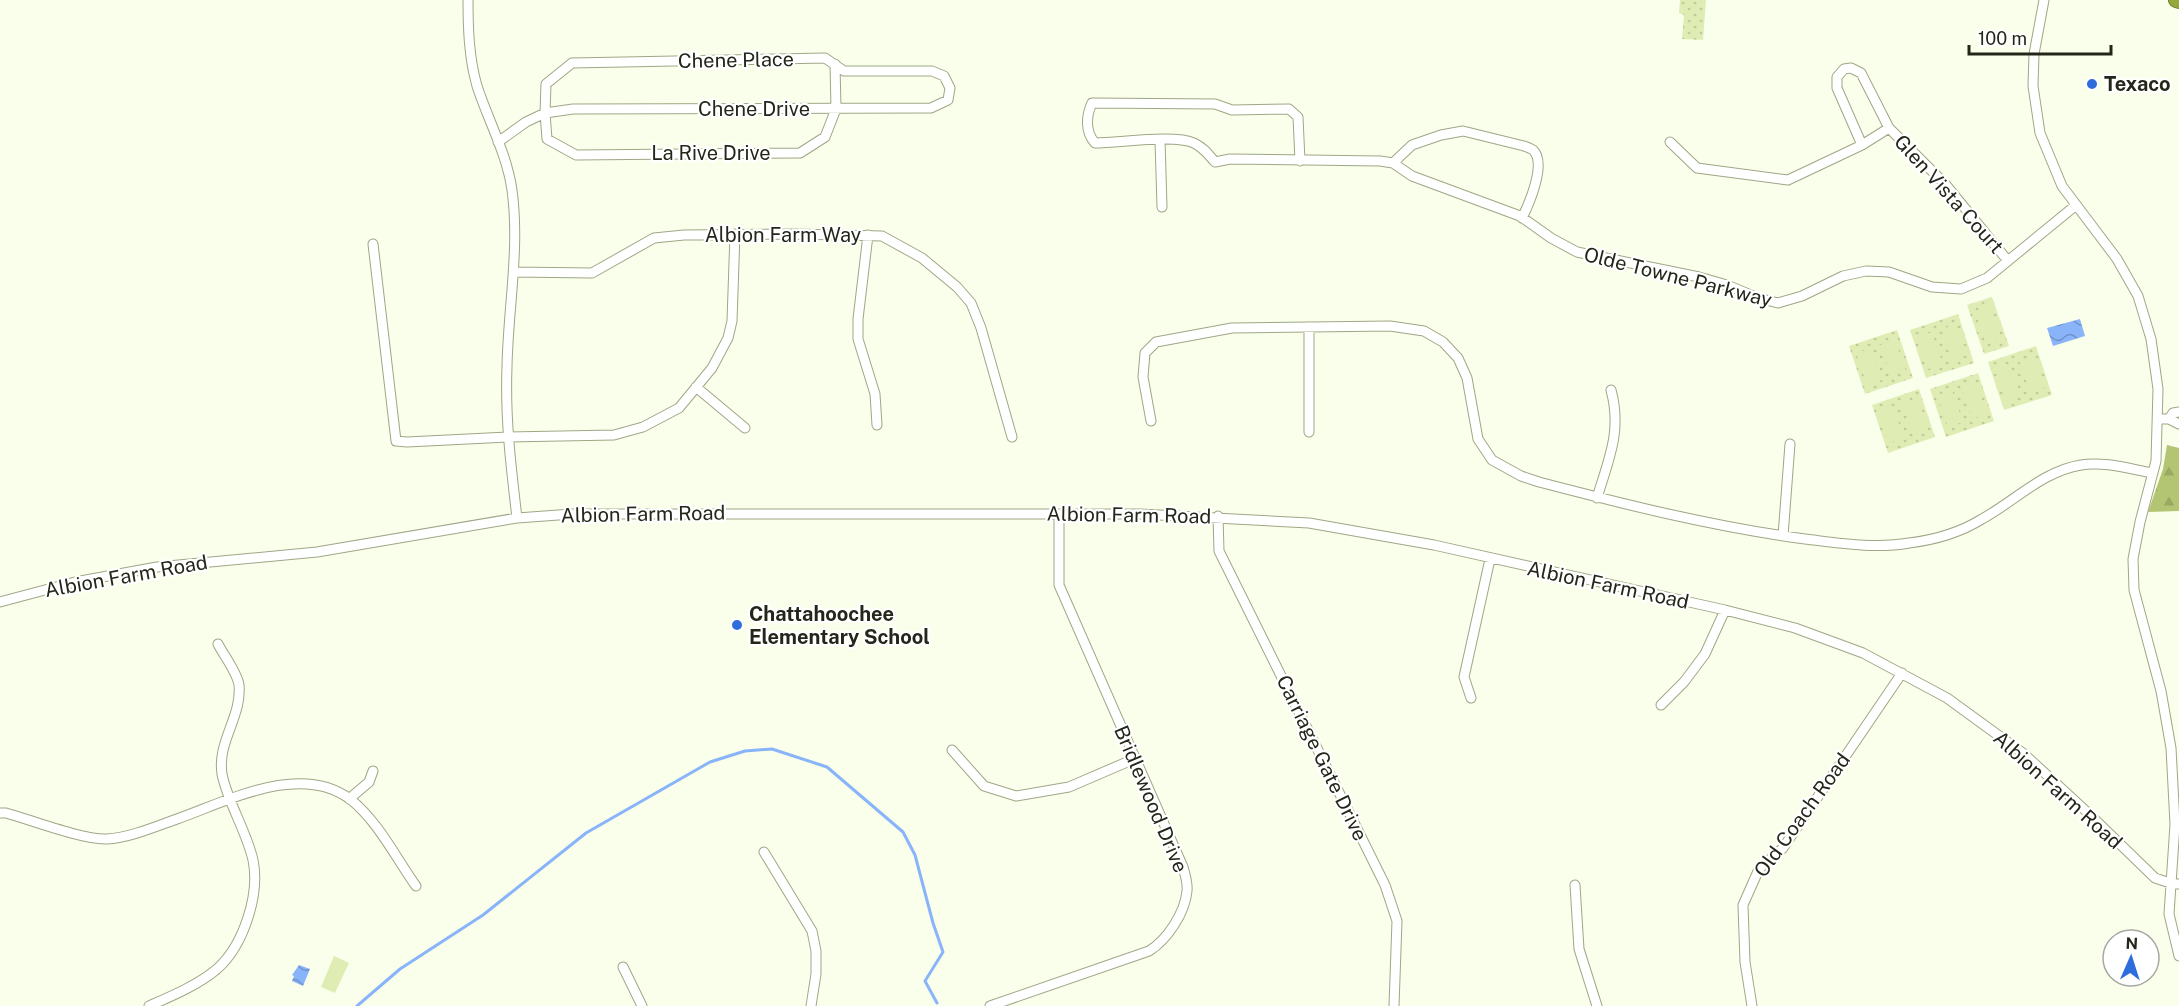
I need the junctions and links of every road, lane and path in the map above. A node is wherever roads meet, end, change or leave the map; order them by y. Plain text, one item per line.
1 (468, 0) edge
2 (2044, 0) edge
3 (835, 64) junction
4 (950, 88) joint
5 (836, 109) junction
6 (545, 113) junction
7 (1889, 128) junction
8 (1160, 140) junction
9 (498, 142) junction
10 (1670, 142) dead end
11 (1862, 145) junction
12 (1299, 161) junction
13 (1394, 163) junction
14 (2075, 206) junction
15 (1162, 207) dead end
16 (1522, 218) junction
17 (735, 234) junction
18 (868, 235) junction
19 (373, 244) dead end
20 (2008, 261) junction
21 (513, 272) junction
22 (1308, 327) junction
23 (696, 387) junction
24 (1611, 390) dead end
25 (2179, 411) edge
26 (2164, 419) junction
27 (1151, 421) dead end
28 (2179, 424) edge
29 (877, 425) dead end
30 (745, 428) dead end
31 (1309, 432) dead end
32 (1012, 436) dead end
33 (507, 437) junction
34 (1790, 444) dead end
35 (2153, 473) junction
36 (1598, 498) junction
37 (1059, 514) junction
38 (1218, 516) junction
39 (517, 518) junction
40 (1783, 536) junction
41 (1490, 559) junction
42 (0, 602) edge
43 (1725, 610) junction
44 (218, 645) dead end
45 (1902, 673) junction
46 (1471, 698) dead end
47 (1661, 705) dead end
48 (952, 750) dead end
49 (1134, 759) junction
50 (373, 771) dead end
51 (349, 798) junction
52 (232, 800) junction
53 (0, 813) edge
54 (764, 852) dead end
55 (2174, 884) edge
56 (1575, 885) dead end
57 (416, 886) dead end
58 (2179, 956) edge
59 (623, 968) dead end
60 (149, 1006) edge
61 (642, 1006) edge
62 (811, 1006) edge
63 (990, 1006) edge
64 (1394, 1006) edge
65 (1597, 1006) edge
66 (1752, 1006) edge

1 - 9 street
2 - 14 street
3 - 4 street, Chene Place
3 - 5 street, La Rive Drive
3 - 6 street, Chene Place
4 - 5 street, Chene Drive
5 - 6 street, Chene Drive
5 - 6 street, La Rive Drive
6 - 9 street
7 - 11 street, Glen Vista Court
7 - 11 street, Glen Vista Court
7 - 20 street, Glen Vista Court
8 - 12 street
8 - 12 street
8 - 15 street
9 - 21 street
10 - 11 street, Glen Vista Court
12 - 13 street
13 - 16 street, Olde Towne Parkway
13 - 16 street
14 - 20 street, Olde Towne Parkway
14 - 26 street
16 - 20 street, Olde Towne Parkway
17 - 18 street, Albion Farm Way
17 - 21 street, Albion Farm Way
17 - 23 street
18 - 29 street
18 - 32 street, Albion Farm Way
19 - 33 street
21 - 33 street
22 - 27 street
22 - 31 street
22 - 36 street
23 - 30 street
23 - 33 street
24 - 36 street
25 - 26 street
26 - 28 street
26 - 35 street
33 - 39 street
34 - 40 street
35 - 40 street
35 - 55 street
36 - 40 street
37 - 38 street, Albion Farm Road
37 - 39 street, Albion Farm Road
37 - 49 street, Bridlewood Drive
38 - 41 street, Albion Farm Road
38 - 64 street, Carriage Gate Drive
39 - 42 street, Albion Farm Road
41 - 43 street, Albion Farm Road
41 - 46 street
43 - 45 street, Albion Farm Road
43 - 47 street
44 - 52 street
45 - 55 street, Albion Farm Road
45 - 66 street, Old Coach Road
48 - 49 street
49 - 63 street, Bridlewood Drive
50 - 51 street
51 - 52 street
51 - 57 street
52 - 53 street
52 - 60 street
54 - 62 street
55 - 58 street
56 - 65 street
59 - 61 street

